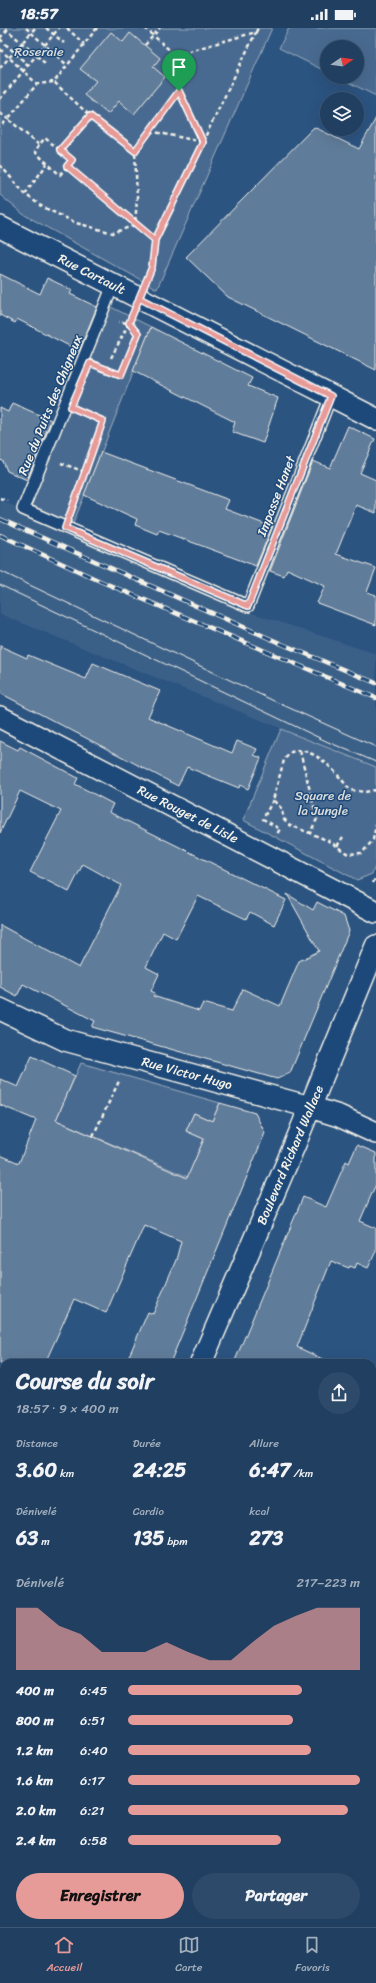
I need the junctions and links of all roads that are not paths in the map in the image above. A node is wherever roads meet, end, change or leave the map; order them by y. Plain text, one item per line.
1 (0, 227) edge
2 (113, 285) junction
3 (331, 396) junction
4 (376, 419) edge
5 (248, 606) joint
6 (0, 717) edge
7 (376, 912) edge
8 (376, 946) edge
9 (0, 1009) edge
10 (310, 1107) junction
11 (376, 1133) edge
12 (203, 1359) edge

1 - 2 street, Rue Cartault
2 - 3 street, Rue Cartault
2 - 5 lane, Rue du Puits des Chigneux
3 - 4 street, Rue Cartault
3 - 5 lane, Impasse Hanet
6 - 7 street, Rue Rouget de Lisle
8 - 10 street, Boulevard Richard Wallace
9 - 10 street, Rue Victor Hugo
10 - 11 street, Rue Victor Hugo
10 - 12 street, Boulevard Richard Wallace

